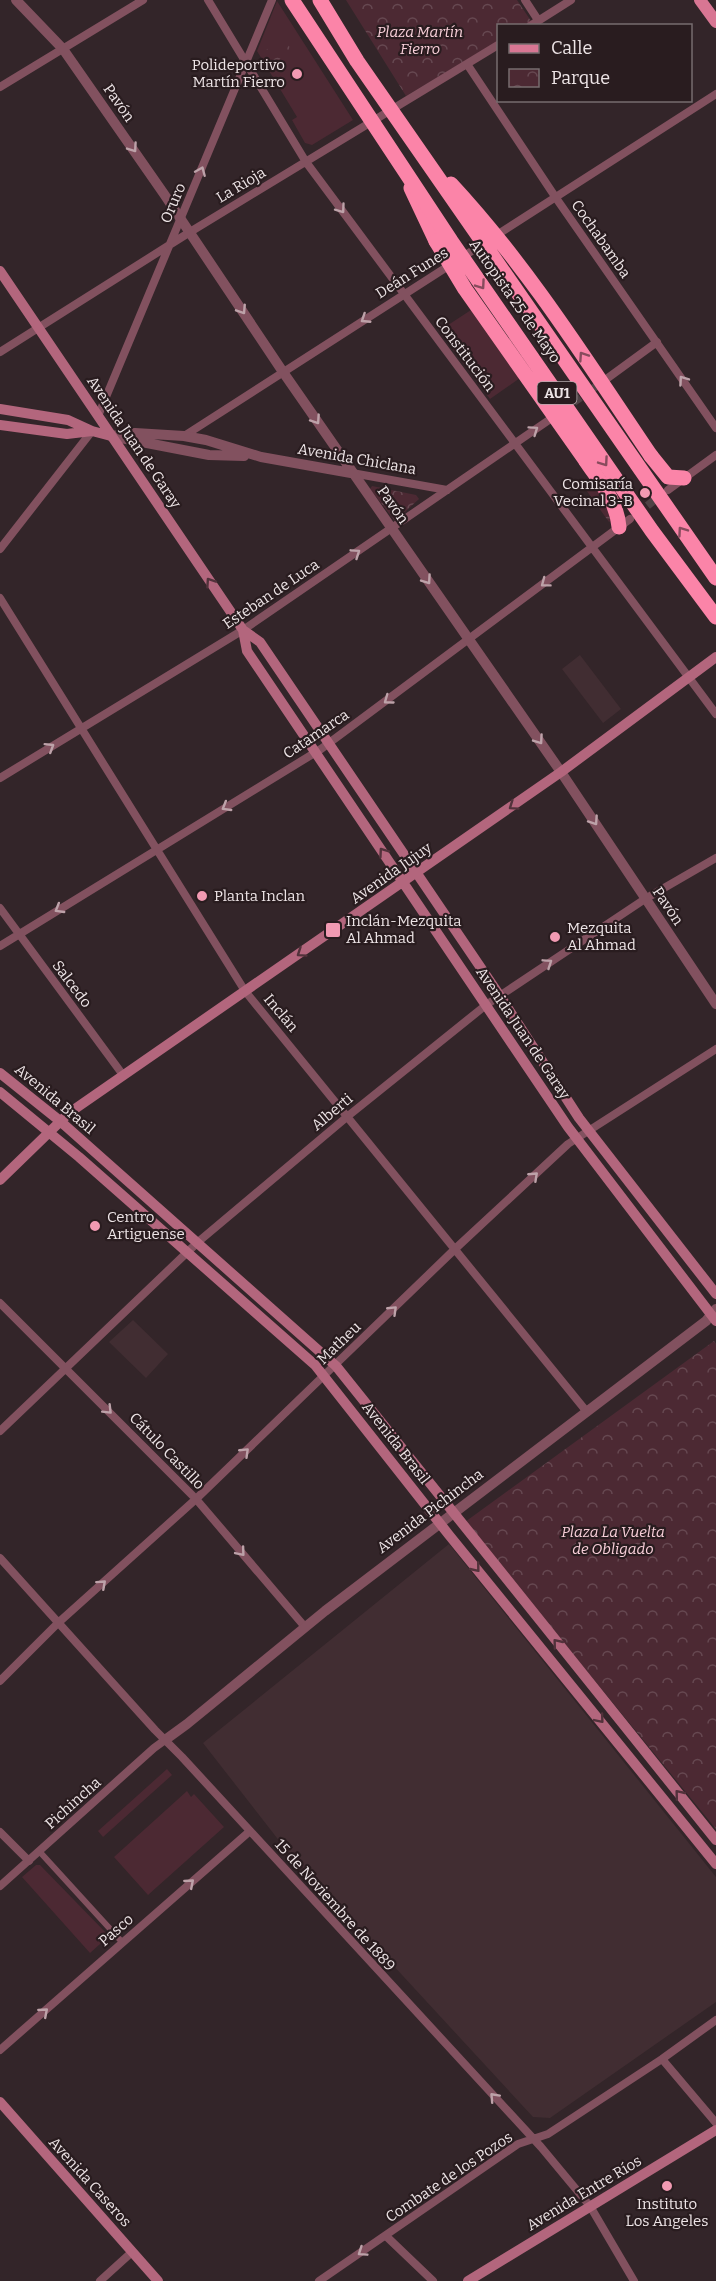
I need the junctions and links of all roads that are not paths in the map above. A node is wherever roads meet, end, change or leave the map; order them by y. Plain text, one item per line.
1 (16, 0) edge
2 (143, 0) edge
3 (208, 0) edge
4 (272, 0) edge
5 (292, 0) edge
6 (320, 0) edge
7 (525, 0) edge
8 (571, 0) edge
9 (700, 0) edge
10 (538, 20) junction
11 (716, 22) edge
12 (533, 24) edge
13 (497, 46) edge
14 (63, 49) junction
15 (246, 64) junction
16 (467, 64) junction
17 (0, 87) edge
18 (716, 94) edge
19 (417, 147) junction
20 (306, 162) junction
21 (402, 166) junction
22 (556, 198) junction
23 (182, 218) junction
24 (190, 232) junction
25 (171, 244) junction
26 (0, 271) edge
27 (404, 295) junction
28 (39, 327) junction
29 (657, 342) junction
30 (0, 352) edge
31 (283, 372) junction
32 (605, 380) tunnel mouth
33 (0, 409) edge
34 (98, 416) junction
35 (549, 420) dead end
36 (0, 425) edge
37 (716, 428) edge
38 (92, 431) junction
39 (111, 436) junction
40 (184, 436) junction
41 (514, 444) junction
42 (716, 455) edge
43 (261, 457) junction
44 (351, 473) junction
45 (684, 478) junction
46 (447, 490) junction
47 (668, 490) tunnel mouth
48 (624, 523) joint
49 (392, 528) junction
50 (592, 548) junction
51 (0, 549) edge
52 (716, 578) edge
53 (0, 598) edge
54 (716, 617) edge
55 (243, 630) junction
56 (469, 640) junction
57 (716, 657) edge
58 (689, 678) junction
59 (716, 714) edge
60 (82, 728) junction
61 (328, 744) junction
62 (315, 753) junction
63 (561, 772) junction
64 (0, 778) edge
65 (157, 849) junction
66 (716, 858) edge
67 (417, 873) junction
68 (404, 882) junction
69 (645, 899) junction
70 (0, 908) edge
71 (19, 934) junction
72 (0, 946) edge
73 (245, 991) junction
74 (500, 996) junction
75 (716, 1004) edge
76 (486, 1005) junction
77 (716, 1049) edge
78 (0, 1073) edge
79 (123, 1075) junction
80 (0, 1092) edge
81 (348, 1116) junction
82 (60, 1121) junction
83 (588, 1130) junction
84 (48, 1131) junction
85 (576, 1138) junction
86 (0, 1180) edge
87 (198, 1242) junction
88 (455, 1249) junction
89 (186, 1253) junction
90 (716, 1294) edge
91 (0, 1303) edge
92 (714, 1315) edge
93 (336, 1366) junction
94 (67, 1368) junction
95 (325, 1376) junction
96 (587, 1412) junction
97 (0, 1431) edge
98 (196, 1499) junction
99 (452, 1513) junction
100 (439, 1522) junction
101 (0, 1558) edge
102 (58, 1623) junction
103 (305, 1627) junction
104 (0, 1681) edge
105 (165, 1740) junction
106 (250, 1831) junction
107 (0, 1832) edge
108 (716, 1840) edge
109 (39, 1851) junction
110 (28, 1861) junction
111 (716, 1864) edge
112 (0, 1886) edge
113 (123, 1942) junction
114 (716, 2020) edge
115 (0, 2050) edge
116 (662, 2059) junction
117 (0, 2102) edge
118 (716, 2123) edge
119 (716, 2130) edge
120 (534, 2140) junction
121 (590, 2206) junction
122 (386, 2236) junction
123 (132, 2252) junction
124 (99, 2281) edge
125 (158, 2281) edge
126 (319, 2281) edge
127 (433, 2281) edge
128 (468, 2281) edge
129 (634, 2281) edge

1 - 14 street, Pavón
2 - 14 street
3 - 15 street, Constitución
4 - 15 street, Oruro
5 - 21 highway, Autopista 25 de Mayo / AU1, bridge
6 - 19 highway, Autopista 25 de Mayo / AU1, bridge
7 - 10 street
8 - 10 street
9 - 11 main road
10 - 12 street
13 - 16 street, La Rioja
14 - 17 street
14 -> 23 street, Pavón
15 - 20 street, Constitución
23 -> 15 street, Oruro
16 - 20 street, La Rioja
16 - 22 street, Cochabamba
18 - 22 street, Deán Funes
45 -> 19 highway, bridge
52 -> 19 highway, Autopista 25 de Mayo / AU1, bridge
20 - 24 street, La Rioja
20 -> 27 street, Constitución
21 - 48 highway, bridge
21 -> 54 highway, Autopista 25 de Mayo / AU1, bridge
22 - 27 street, Deán Funes
22 - 29 street, Cochabamba
23 - 24 street, Pavón
23 - 25 street, Oruro
24 - 25 street, La Rioja
24 -> 31 street, Pavón
25 - 28 street, La Rioja
25 - 34 street, Oruro
26 - 28 main road, Avenida Juan de Garay
27 -> 31 street, Deán Funes
27 - 41 street, Constitución
28 - 30 street, La Rioja
28 - 34 main road, Avenida Juan de Garay
29 - 32 street
37 -> 29 street, Cochabamba
31 - 40 street, Deán Funes
31 -> 44 street, Pavón
33 - 38 main road, Avenida Chiclana
34 - 39 main road, Avenida Juan de Garay
41 -> 35 street, Esteban de Luca
36 - 38 main road, Avenida Chiclana
38 - 39 main road, Avenida Chiclana
38 - 51 street
39 - 40 street, Avenida Chiclana
39 - 43 street, Avenida Chiclana
55 -> 39 main road, Avenida Juan de Garay
40 - 43 street, Avenida Chiclana
41 - 46 street, Esteban de Luca
41 - 50 street, Constitución
42 - 45 street
43 - 44 street, Avenida Chiclana
44 - 46 street, Avenida Chiclana
44 - 49 street, Pavón
45 - 47 street
46 - 49 street, Esteban de Luca
48 - 50 street, Catamarca
55 -> 49 street, Esteban de Luca
49 -> 56 street, Pavón
50 -> 56 street, Catamarca
50 - 58 street, Constitución
53 - 60 street, Inclán
55 - 60 street, Esteban de Luca
55 - 61 main road, Avenida Juan de Garay
55 - 62 main road, Avenida Juan de Garay
56 -> 61 street, Catamarca
56 -> 63 street, Pavón
57 - 58 main road, Avenida Jujuy
58 - 59 street, Constitución
58 - 63 main road, Avenida Jujuy
64 -> 60 street, Esteban de Luca
60 - 65 street, Inclán
61 - 62 street, Catamarca
61 - 67 main road, Avenida Juan de Garay
62 -> 65 street, Catamarca
68 -> 62 main road, Avenida Juan de Garay
63 -> 67 main road, Avenida Jujuy
63 -> 69 street, Pavón
65 -> 71 street, Catamarca
65 - 73 street, Inclán
66 - 69 street, Alberti
67 - 68 main road, Avenida Jujuy
67 - 74 main road, Avenida Juan de Garay
68 -> 73 main road, Avenida Jujuy
68 - 76 main road, Avenida Juan de Garay
74 -> 69 street, Alberti
69 - 75 street, Pavón
70 - 71 street, Salcedo
71 - 72 street, Catamarca
71 - 79 street, Salcedo
73 - 79 main road, Avenida Jujuy
73 - 81 street, Inclán
74 - 76 street, Alberti
74 - 83 main road, Avenida Juan de Garay
76 - 81 street, Alberti
76 - 85 main road, Avenida Juan de Garay
77 - 83 street, Matheu
78 - 82 main road, Avenida Brasil
79 - 82 main road, Avenida Jujuy
80 - 84 main road, Avenida Brasil
81 - 87 street, Alberti
81 - 88 street, Inclán
82 - 84 main road, Avenida Jujuy
82 - 87 main road, Avenida Brasil
83 - 85 street, Matheu
83 - 90 main road, Avenida Juan de Garay
84 - 86 main road, Avenida Jujuy
84 - 89 main road, Avenida Brasil
88 -> 85 street, Matheu
85 - 92 main road, Avenida Juan de Garay
87 - 89 street, Alberti
87 - 93 main road, Avenida Brasil
93 -> 88 street, Matheu
88 - 96 street, Inclán
89 - 94 street, Alberti
89 - 95 main road, Avenida Brasil
91 - 94 street, Cátulo Castillo
92 - 96 street, Avenida Pichincha
93 - 95 street, Matheu
93 - 99 main road, Avenida Brasil
94 - 97 street, Alberti
94 -> 98 street, Cátulo Castillo
98 -> 95 street, Matheu
95 - 100 main road, Avenida Brasil
96 - 99 street, Avenida Pichincha
102 -> 98 street, Matheu
98 -> 103 street, Cátulo Castillo
99 - 100 street, Avenida Pichincha
108 -> 99 main road, Avenida Brasil
100 - 103 street, Avenida Pichincha
100 -> 111 main road, Avenida Brasil
101 - 102 street, 15 de Noviembre de 1889
102 - 104 street, Matheu
102 - 105 street, 15 de Noviembre de 1889
103 - 105 street, Avenida Pichincha
105 - 106 street, 15 de Noviembre de 1889
105 - 109 street, Pichincha
113 -> 106 street, Pasco
120 -> 106 street, 15 de Noviembre de 1889
107 - 110 street
109 - 110 street, Pichincha
109 - 113 street
110 - 112 street, Pichincha
115 -> 113 street, Pasco
114 - 116 street, Combate de los Pozos
116 - 118 street
116 - 120 street, Combate de los Pozos
117 - 123 main road, Avenida Caseros
119 - 121 main road, Avenida Entre Ríos
120 - 121 street, 15 de Noviembre de 1889
120 - 122 street, Combate de los Pozos
121 - 128 main road, Avenida Entre Ríos
121 - 129 street, 15 de Noviembre de 1889
122 -> 126 street, Combate de los Pozos
122 - 127 street
123 - 124 street
123 - 125 main road, Avenida Caseros

